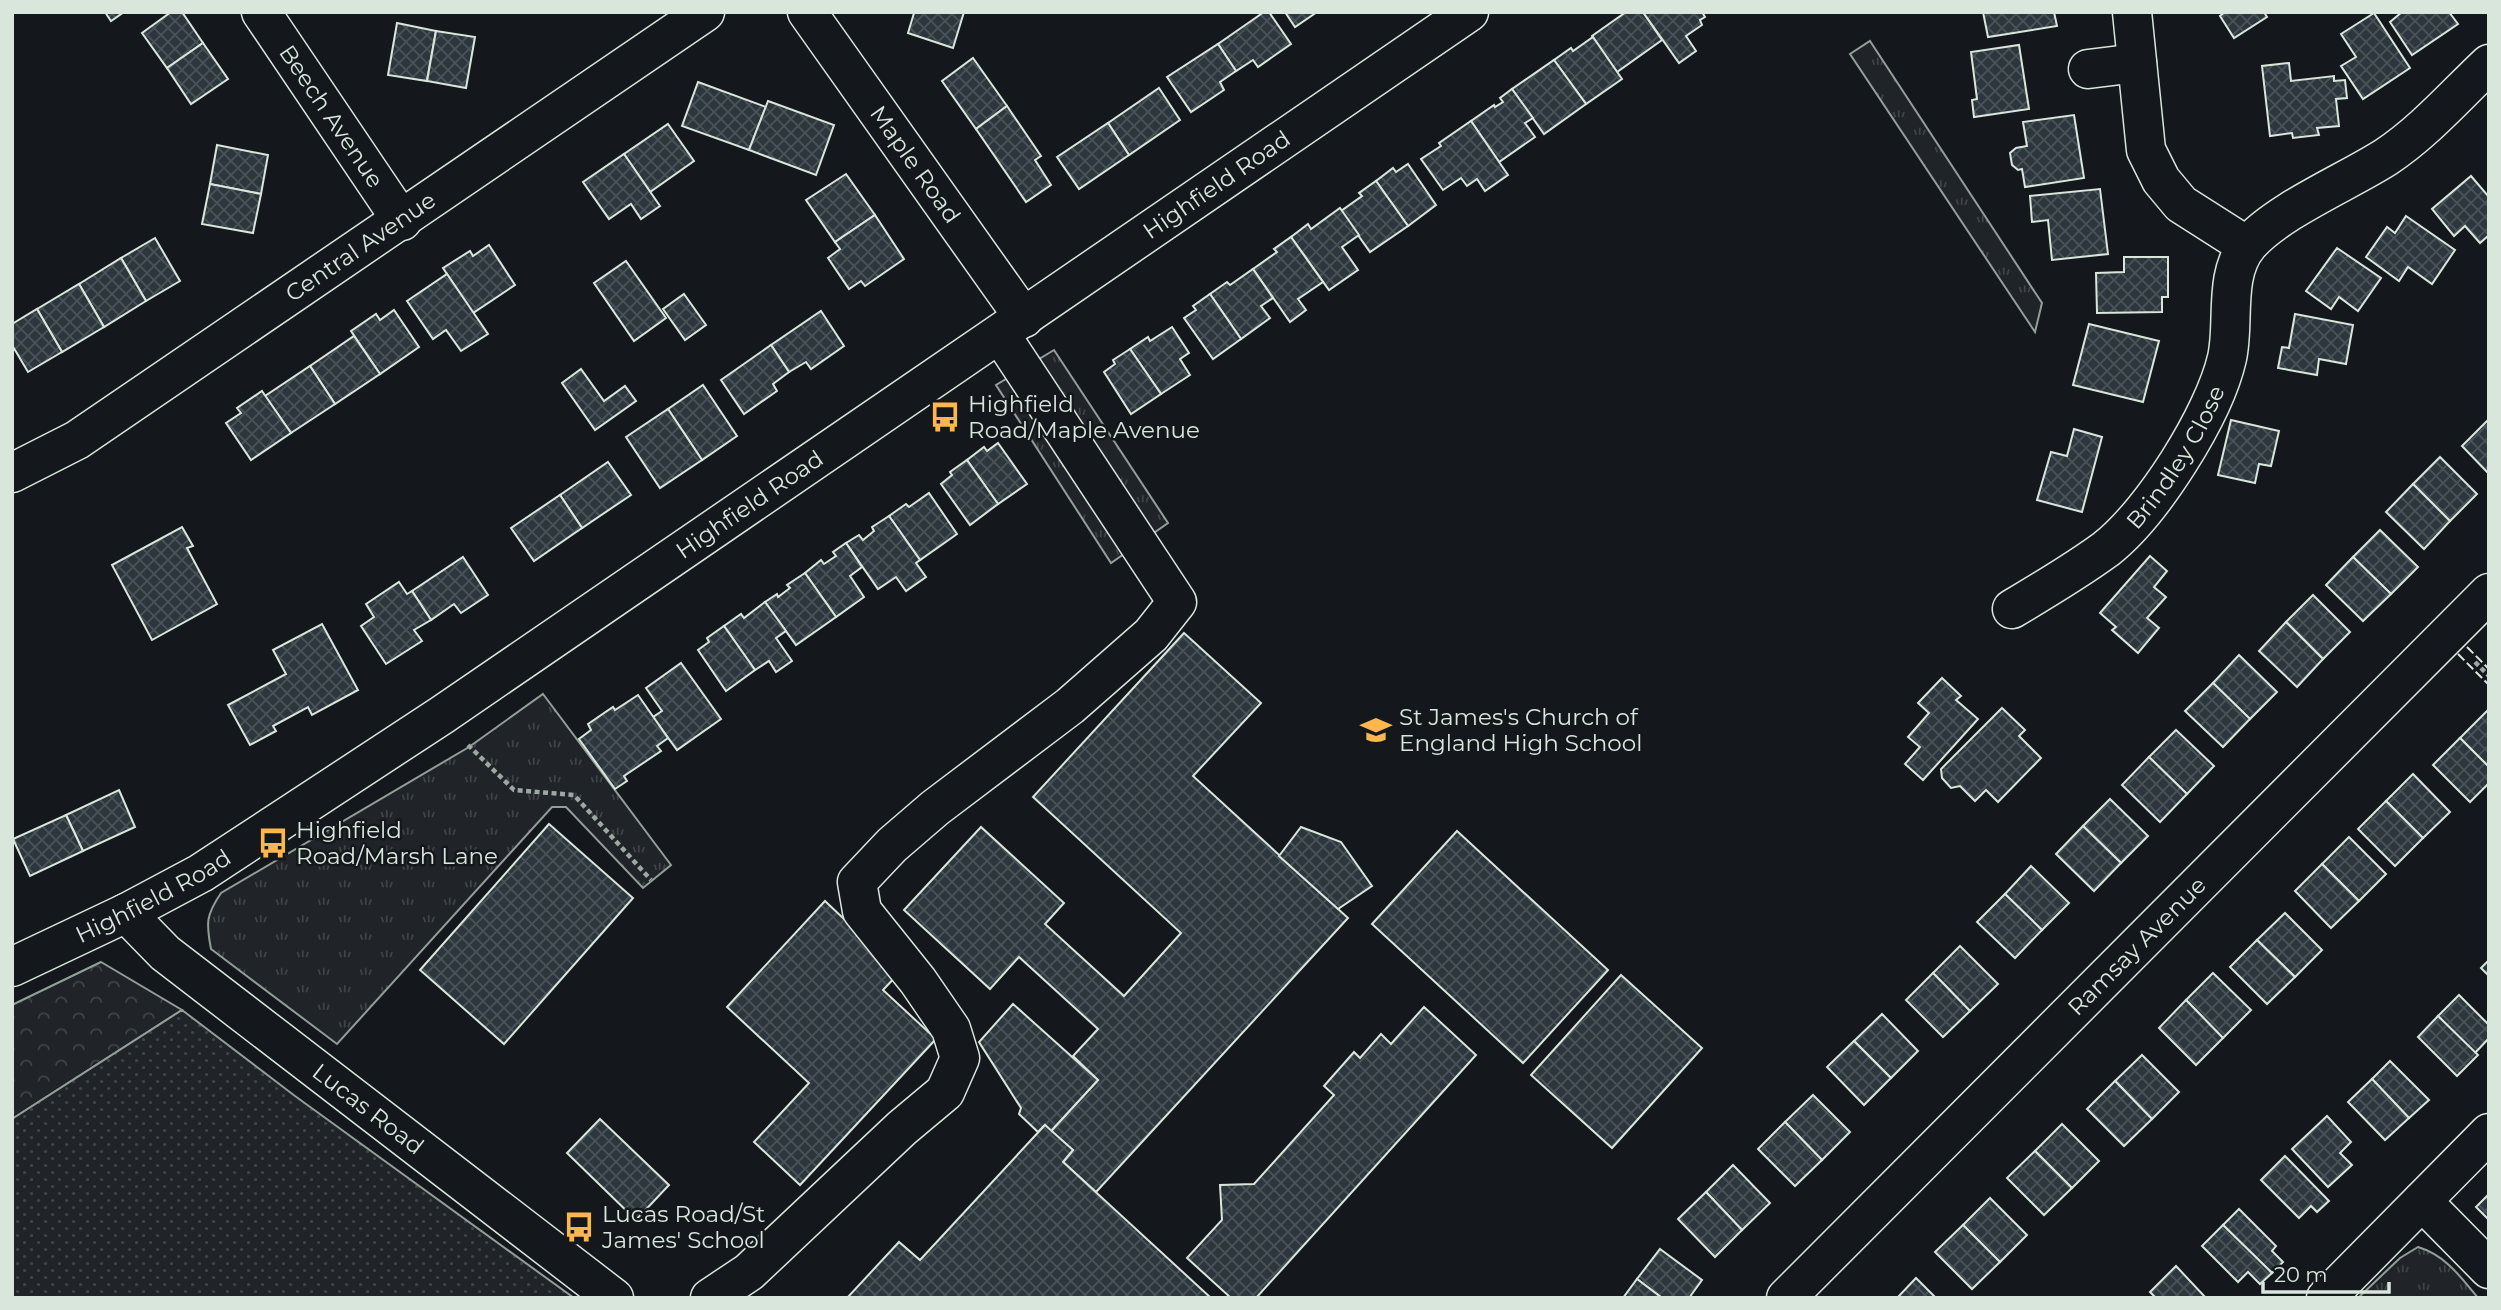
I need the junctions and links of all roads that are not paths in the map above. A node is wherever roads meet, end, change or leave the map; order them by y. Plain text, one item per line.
1 (261, 12) edge
2 (807, 12) edge
3 (1469, 12) edge
4 (2132, 12) edge
5 (694, 16) edge
6 (2137, 63) junction
7 (2489, 64) edge
8 (2088, 69) dead end
9 (402, 220) junction
10 (2247, 246) junction
11 (1012, 326) junction
12 (12, 473) edge
13 (2489, 593) edge
14 (2012, 609) dead end
15 (126, 913) junction
16 (12, 967) edge
17 (2489, 1133) edge
18 (2422, 1201) junction
19 (2489, 1269) edge
20 (614, 1298) edge
21 (710, 1298) edge
22 (1786, 1298) edge
23 (2326, 1298) edge

1 - 9 street, Beech Avenue
2 - 11 street, Maple Road
3 - 11 street, Highfield Road
4 - 6 street
5 - 9 street, Central Avenue
6 - 8 street
6 - 10 street
7 - 10 street, Brindley Close
9 - 12 street, Central Avenue
10 - 14 street, Brindley Close
11 - 15 street, Highfield Road
11 - 21 street, Maple Road
13 - 22 street, Ramsay Avenue
15 - 16 street, Highfield Road
15 - 20 street, Lucas Road
17 - 18 street
18 - 19 street
18 - 23 street

